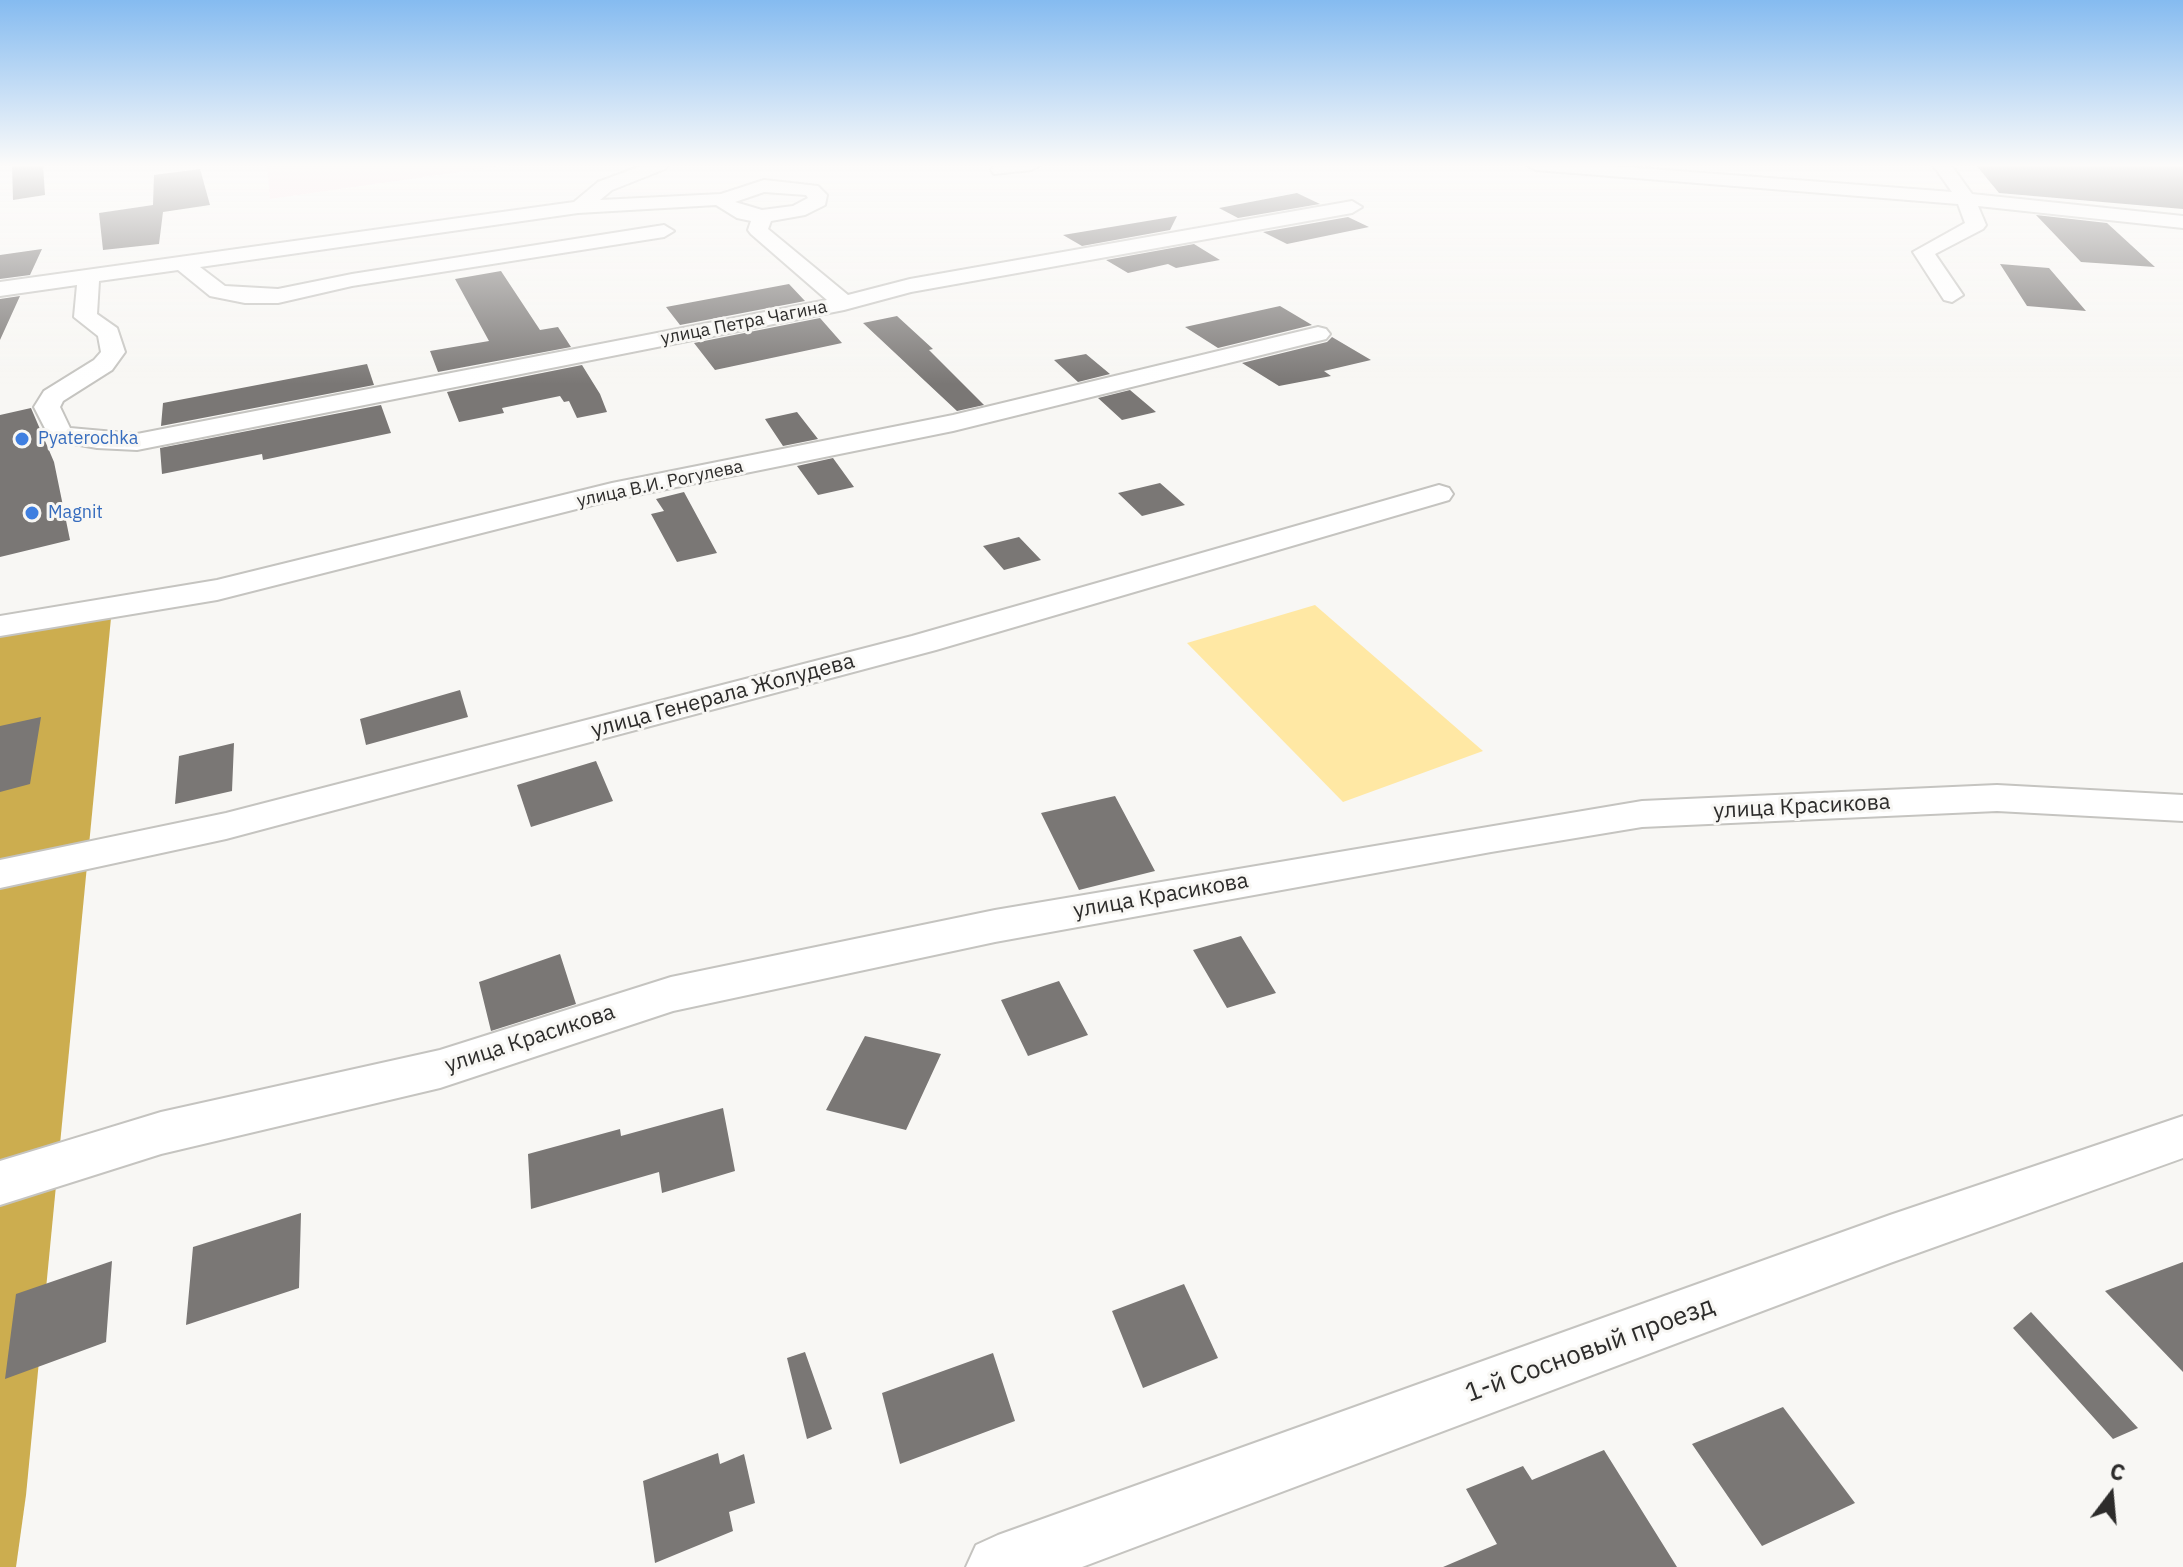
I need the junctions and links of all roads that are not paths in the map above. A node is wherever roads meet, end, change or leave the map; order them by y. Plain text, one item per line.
1 (360, 238) edge
2 (437, 238) edge
3 (619, 238) edge
4 (768, 238) edge
5 (1178, 238) edge
6 (1950, 238) edge
7 (182, 263) junction
8 (450, 265) junction
9 (89, 276) junction
10 (0, 289) edge
11 (1952, 295) dead end
12 (844, 303) junction
13 (1318, 334) dead end
14 (1439, 494) dead end
15 (0, 626) edge
16 (2183, 808) edge
17 (0, 874) edge
18 (2183, 1137) edge
19 (0, 1183) edge
20 (998, 1567) edge

1 - 7 street
2 - 8 street
3 - 8 street
4 - 12 street
5 - 12 street, улица Петра Чагина
6 - 11 street
7 - 8 street
7 - 9 street
9 - 10 street
9 - 12 street, улица Петра Чагина
13 - 15 street, улица В.И. Рогулева
14 - 17 street, улица Генерала Жолудева
16 - 19 street, улица Красикова
18 - 20 street, 1-й Сосновый проезд

